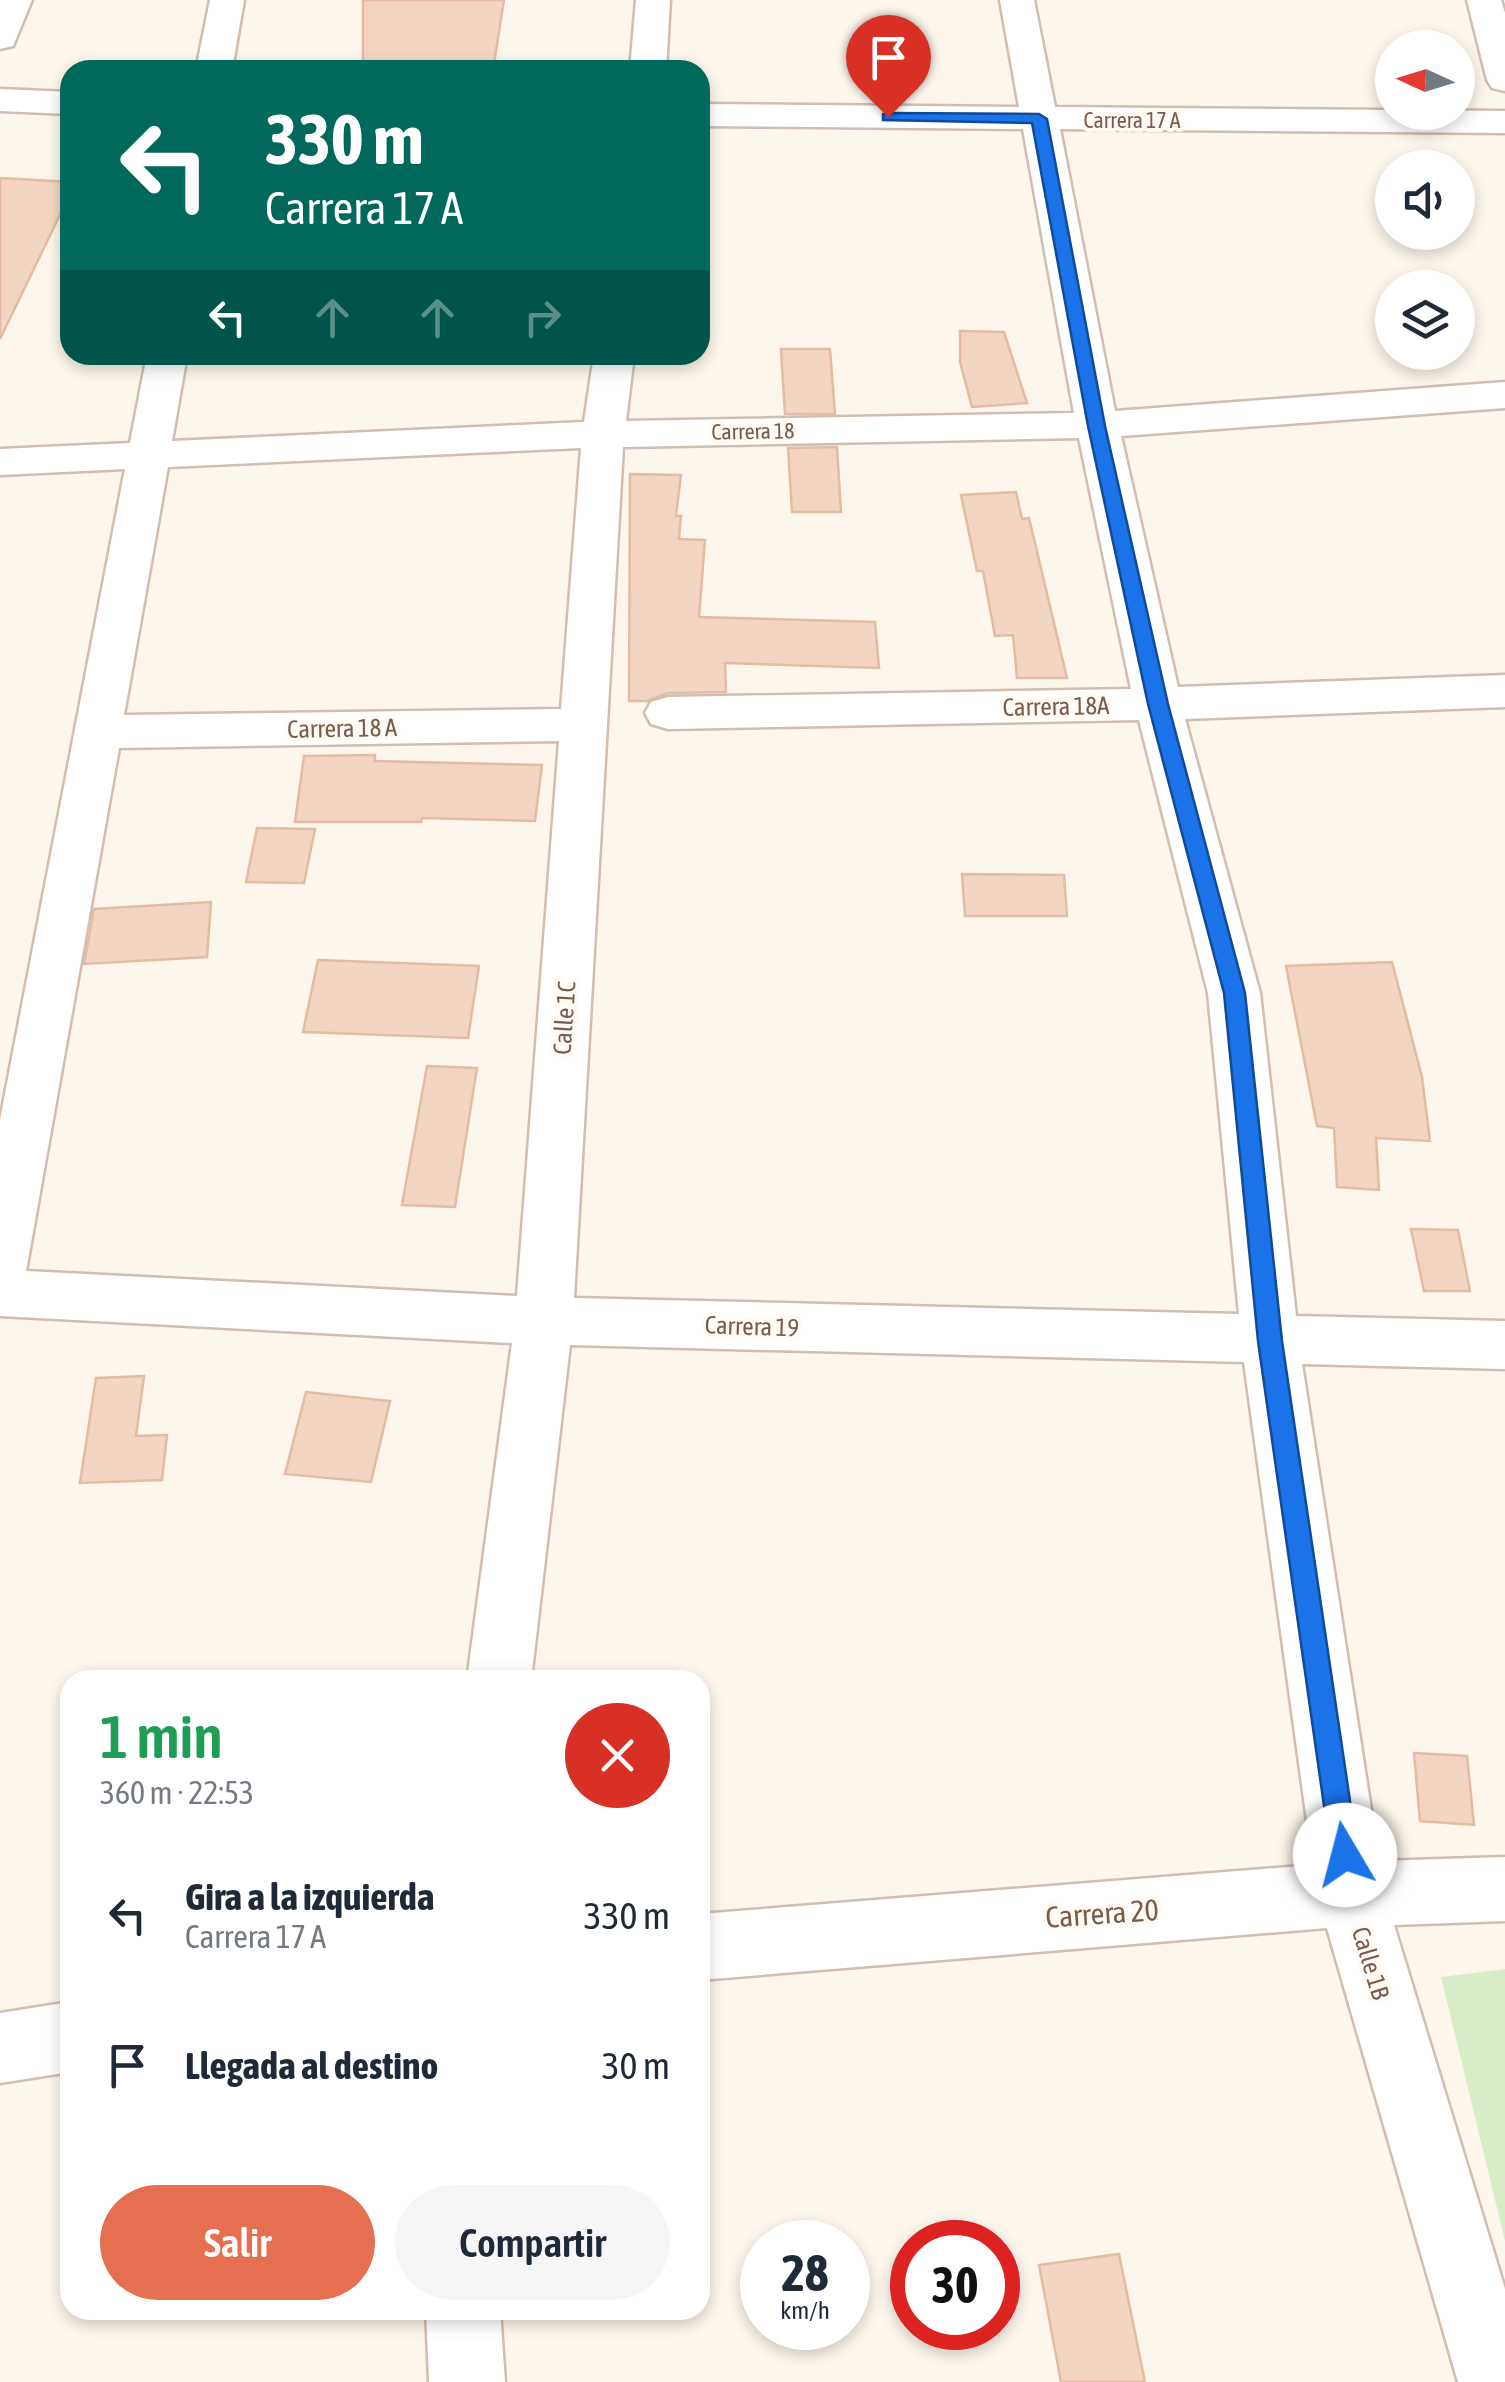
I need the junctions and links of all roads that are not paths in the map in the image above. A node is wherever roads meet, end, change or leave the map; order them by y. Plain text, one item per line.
1 (15, 0) edge
2 (227, 0) edge
3 (653, 0) edge
4 (1017, 0) edge
5 (1484, 0) edge
6 (0, 38) edge
7 (216, 60) edge
8 (649, 60) edge
9 (1505, 80) edge
10 (0, 100) edge
11 (60, 103) edge
12 (710, 115) edge
13 (1039, 119) junction
14 (1505, 122) edge
15 (165, 365) edge
16 (613, 365) edge
17 (1505, 395) edge
18 (1097, 426) junction
19 (604, 434) junction
20 (150, 458) junction
21 (0, 462) edge
22 (1505, 691) edge
23 (1158, 704) junction
24 (668, 713) dead end
25 (584, 725) junction
26 (100, 732) junction
27 (0, 1267) edge
28 (0, 1293) edge
29 (544, 1320) junction
30 (1270, 1341) junction
31 (1505, 1345) edge
32 (500, 1670) edge
33 (1505, 1889) edge
34 (1350, 1894) junction
35 (710, 1946) edge
36 (60, 2039) edge
37 (0, 2048) edge
38 (463, 2320) edge
39 (467, 2382) edge
40 (1496, 2382) edge

1 - 6 street
2 - 7 street
3 - 8 street
4 - 13 street, Calle 1B
5 - 9 street
10 - 11 street
12 - 13 street, Carrera 17 A
13 - 14 street, Carrera 17 A
13 - 18 street, Calle 1B
15 - 20 street
16 - 19 street, Calle 1C
17 - 18 street, Carrera 18
18 - 19 street, Carrera 18
18 - 23 street, Calle 1B
19 - 20 street, Carrera 18
19 - 25 street, Calle 1C
20 - 21 street, Carrera 18
20 - 26 street
22 - 23 street, Carrera 18A
23 - 24 street, Carrera 18A
23 - 30 street, Calle 1B
25 - 26 street, Carrera 18 A
25 - 29 street, Calle 1C
26 - 27 street
28 - 29 street, Carrera 19
29 - 30 street, Carrera 19
29 - 32 street, Calle 1C
30 - 31 street, Carrera 19
30 - 34 street, Calle 1B
33 - 34 street, Carrera 20
34 - 35 street, Carrera 20
34 - 40 street, Calle 1B
36 - 37 street
38 - 39 street

